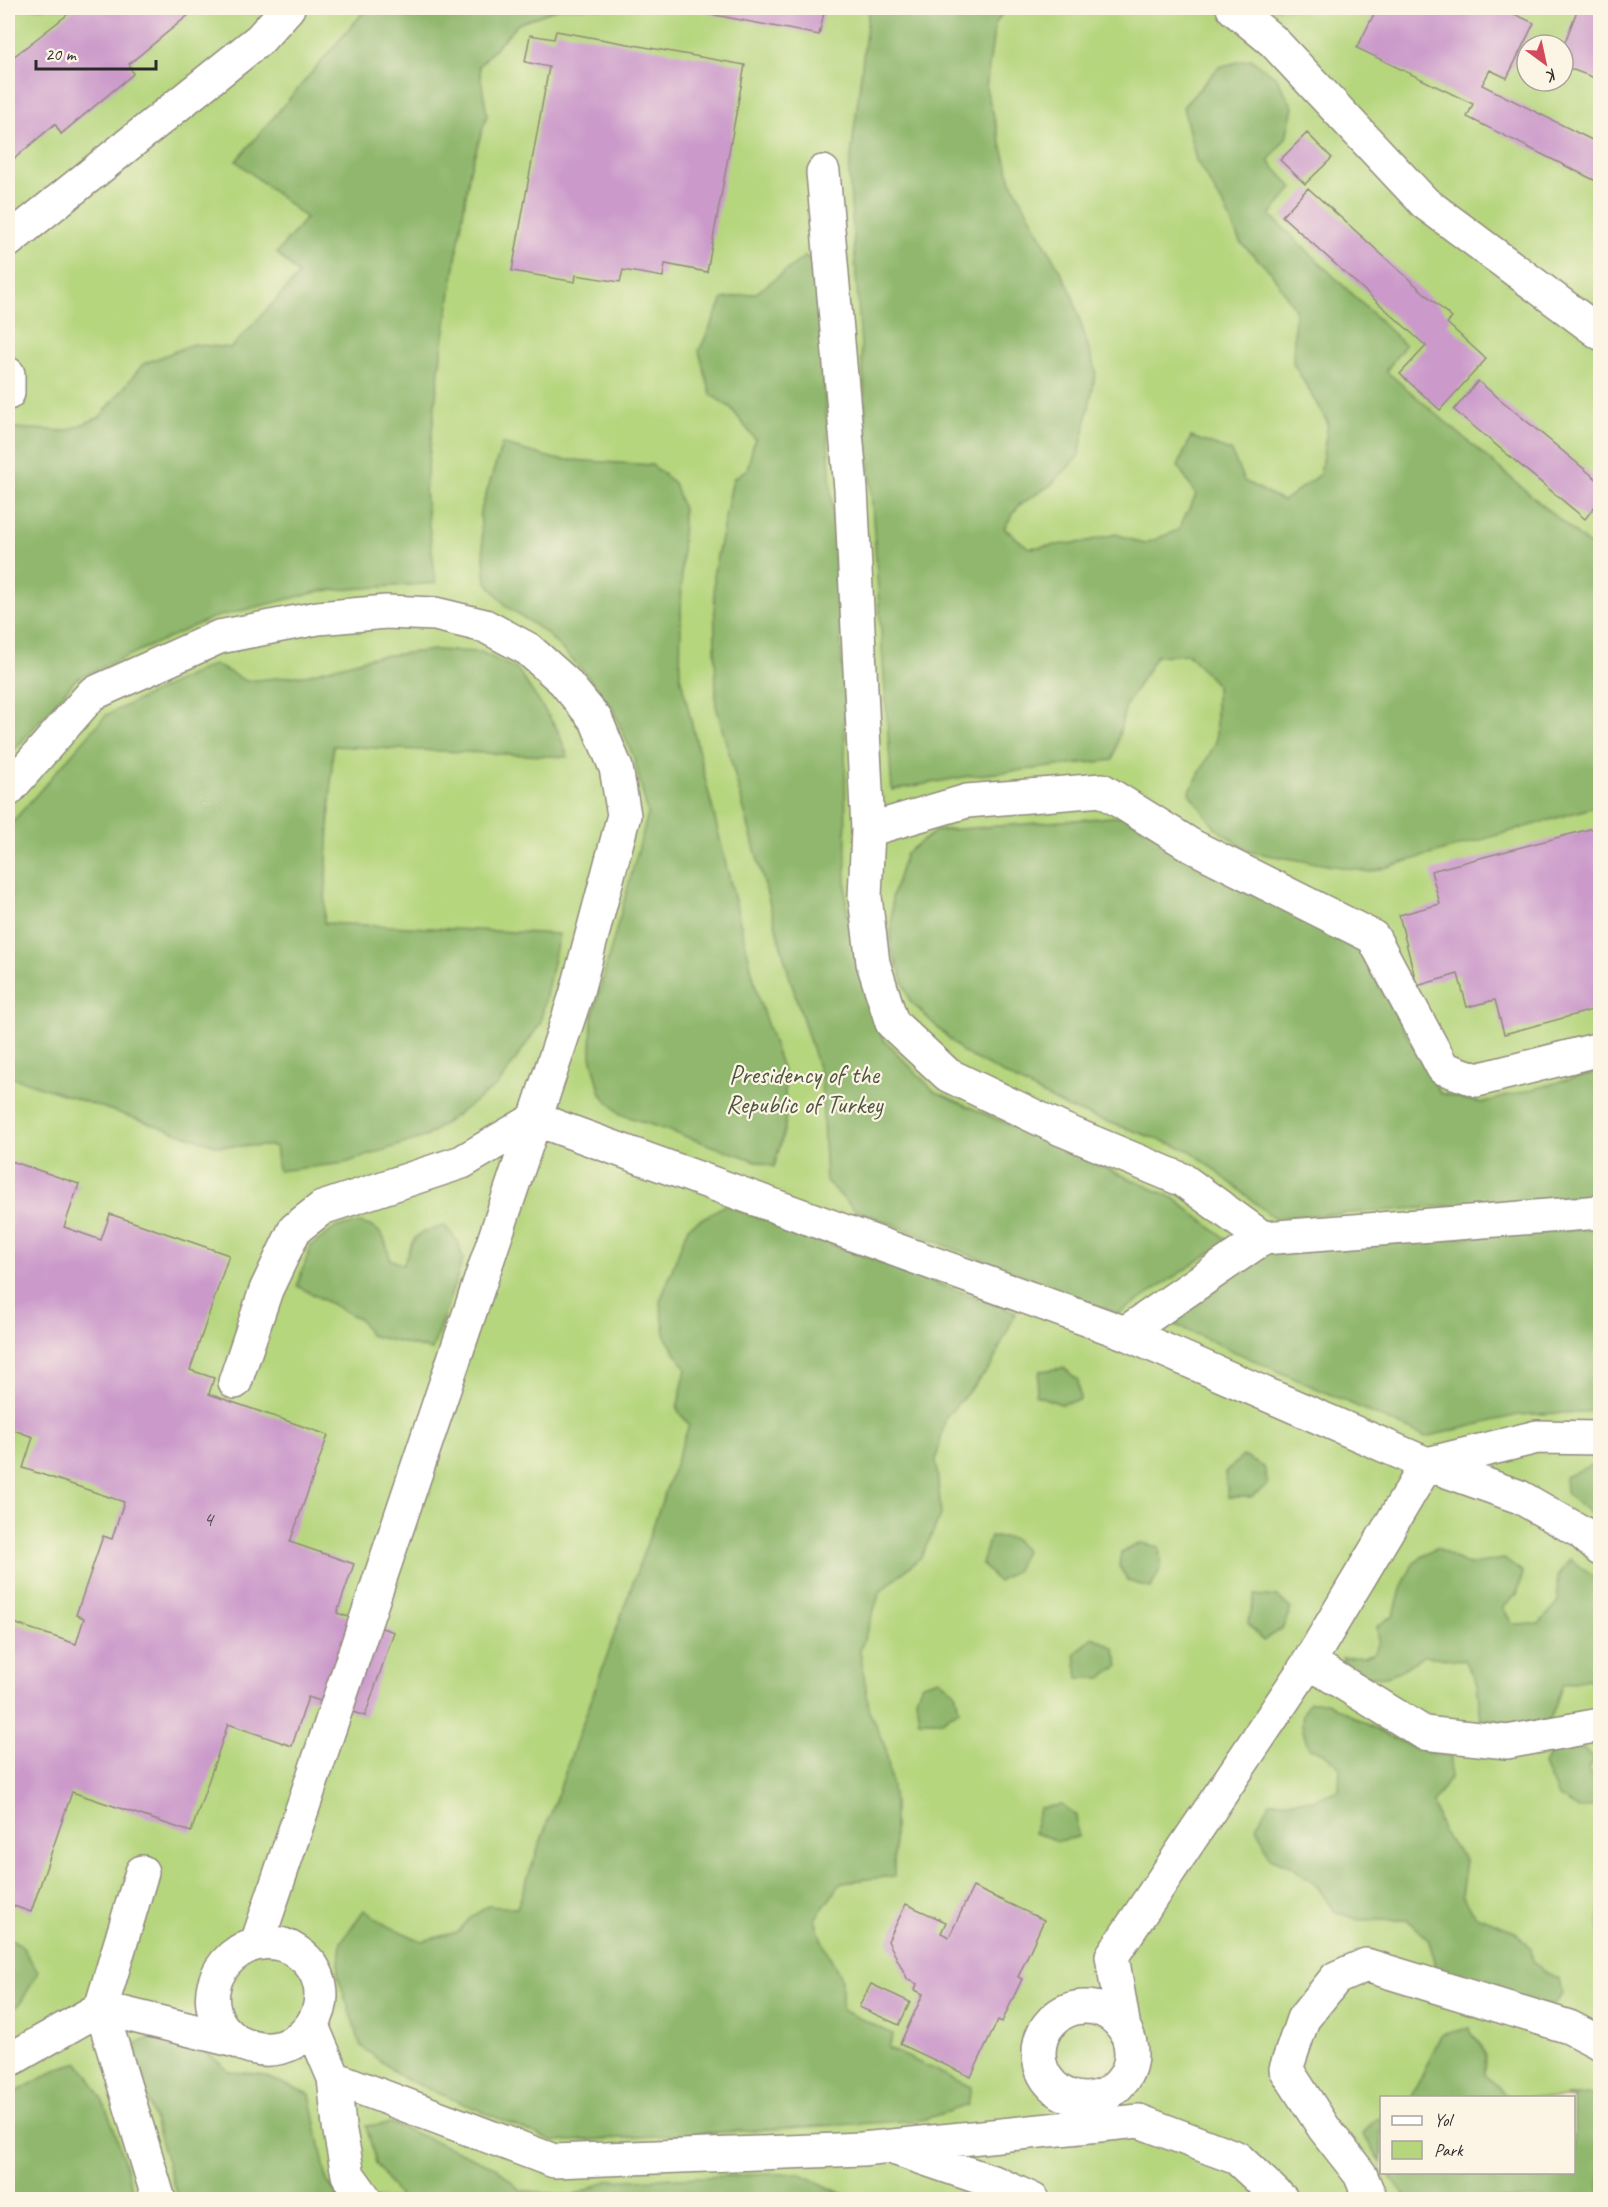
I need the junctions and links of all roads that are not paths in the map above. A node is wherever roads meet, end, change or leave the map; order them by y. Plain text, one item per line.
1 (288, 8) edge
2 (1233, 8) edge
3 (823, 172) dead end
4 (8, 241) edge
5 (1600, 333) edge
6 (8, 374) edge
7 (8, 393) edge
8 (8, 790) edge
9 (868, 830) junction
10 (1600, 1049) edge
11 (535, 1119) junction
12 (1600, 1212) edge
13 (1263, 1238) junction
14 (1125, 1333) junction
15 (235, 1382) dead end
16 (1600, 1438) edge
17 (1427, 1464) junction
18 (1600, 1549) edge
19 (1309, 1662) junction
20 (1600, 1725) edge
21 (142, 1872) dead end
22 (256, 1943) junction
23 (101, 2008) junction
24 (312, 2026) junction
25 (1124, 2028) junction
26 (236, 2041) junction
27 (1600, 2043) edge
28 (8, 2061) edge
29 (1130, 2064) junction
30 (334, 2078) junction
31 (1139, 2121) junction
32 (886, 2145) junction
33 (159, 2199) edge
34 (366, 2199) edge
35 (1033, 2199) edge
36 (1282, 2199) edge
37 (1371, 2199) edge

1 - 4 lane
2 - 5 lane
3 - 9 lane
6 - 7 lane
8 - 11 lane
9 - 10 lane
9 - 13 lane
11 - 14 lane
11 - 15 lane
11 - 22 lane
12 - 13 lane
13 - 14 lane
14 - 17 lane
16 - 17 lane
17 - 18 lane
17 - 19 lane
19 - 20 lane
19 - 25 lane
21 - 23 lane
22 - 24 lane
22 - 26 lane
23 - 26 lane
23 - 28 lane
23 - 33 lane
24 - 26 lane
24 - 30 lane
25 - 29 lane
25 - 29 lane
27 - 37 lane
29 - 31 lane
30 - 32 lane
30 - 34 lane
31 - 32 lane
31 - 36 lane
32 - 35 lane

